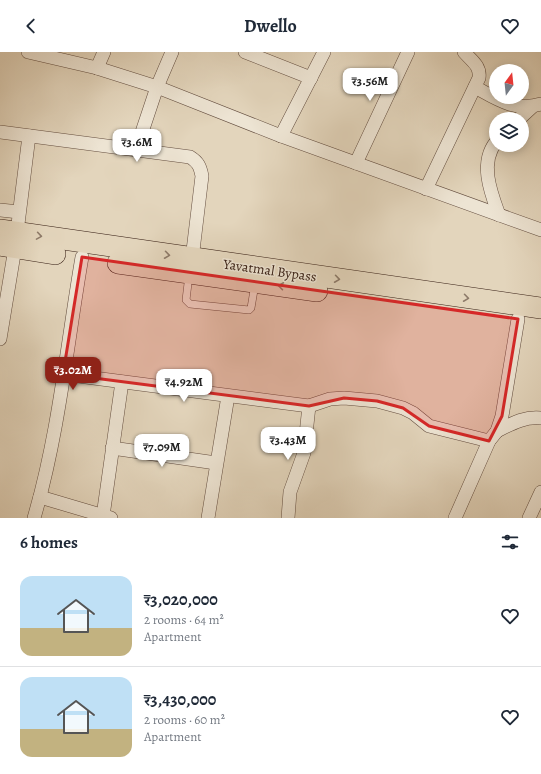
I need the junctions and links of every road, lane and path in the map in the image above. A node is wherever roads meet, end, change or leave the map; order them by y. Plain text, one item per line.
1 (104, 52) edge
2 (172, 52) edge
3 (245, 52) edge
4 (324, 52) edge
5 (408, 52) edge
6 (464, 52) edge
7 (34, 53) edge
8 (97, 68) junction
9 (311, 78) junction
10 (157, 87) junction
11 (475, 87) junction
12 (536, 106) edge
13 (0, 132) edge
14 (29, 136) junction
15 (281, 136) junction
16 (136, 150) junction
17 (491, 152) edge
18 (356, 163) junction
19 (426, 189) junction
20 (0, 210) edge
21 (19, 212) junction
22 (499, 215) junction
23 (541, 230) edge
24 (8, 239) edge
25 (82, 257) junction
26 (191, 266) junction
27 (255, 282) junction
28 (541, 308) edge
29 (518, 320) junction
30 (541, 323) edge
31 (0, 334) edge
32 (63, 374) junction
33 (122, 382) junction
34 (228, 396) junction
35 (309, 406) junction
36 (541, 418) edge
37 (493, 436) junction
38 (112, 448) junction
39 (216, 463) junction
40 (541, 492) edge
41 (40, 497) junction
42 (107, 517) edge
43 (34, 518) edge
44 (208, 518) edge
45 (288, 518) edge
46 (455, 518) edge
47 (529, 518) edge

1 - 8 street
2 - 10 street
3 - 9 street
4 - 9 street
5 - 18 street
6 - 11 street
7 - 8 street
8 - 10 street
9 - 15 street
10 - 15 street
10 - 16 street
11 - 12 street
11 - 19 street
13 - 14 street
14 - 16 street
14 - 21 street
15 - 18 street
16 - 26 street
17 - 22 street
18 - 19 street
19 - 22 street
20 - 21 street
21 - 24 street
22 - 23 street
24 - 25 main road, Yavatmal Bypass
24 -> 26 main road, Yavatmal Bypass
24 - 31 street
25 - 26 main road, Yavatmal Bypass
25 - 32 street
26 - 27 main road, Yavatmal Bypass
26 - 27 lane
26 -> 28 main road, Yavatmal Bypass
29 -> 27 main road, Yavatmal Bypass
29 - 30 main road, Yavatmal Bypass
29 - 37 street
32 - 33 street
32 - 41 street
33 - 34 street
33 - 38 street
34 - 35 street
34 - 39 street
35 - 37 street
35 - 45 street
36 - 37 street
37 - 46 street
38 - 39 street
38 - 42 street
39 - 44 street
40 - 47 street
41 - 42 street
41 - 43 street

